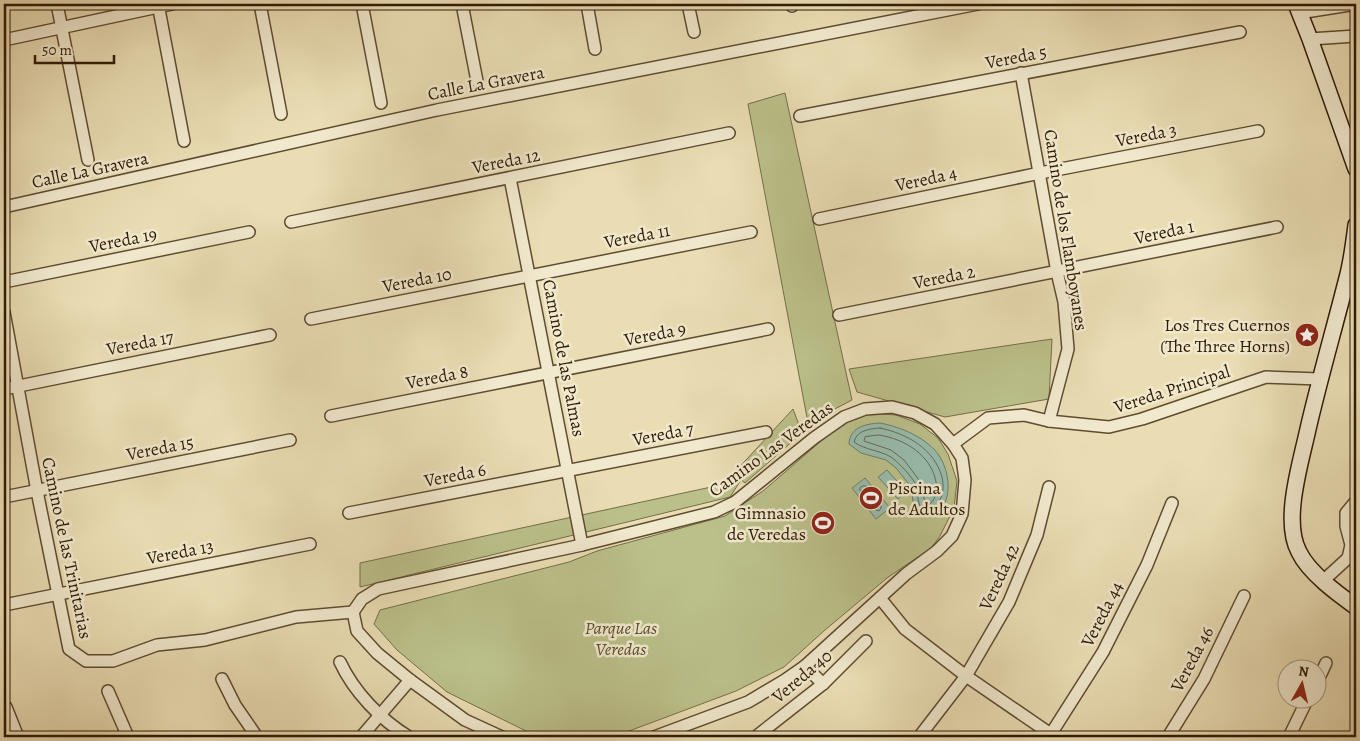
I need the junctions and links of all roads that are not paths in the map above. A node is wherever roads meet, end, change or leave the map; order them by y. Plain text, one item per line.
1 (57, 4) edge
2 (172, 4) edge
3 (260, 4) edge
4 (362, 4) edge
5 (462, 4) edge
6 (587, 4) edge
7 (688, 4) edge
8 (978, 4) edge
9 (1356, 4) edge
10 (158, 5) edge
11 (1297, 8) edge
12 (62, 28) junction
13 (694, 32) dead end
14 (1240, 32) dead end
15 (1356, 36) edge
16 (4, 40) edge
17 (1310, 40) junction
18 (595, 49) dead end
19 (1022, 74) junction
20 (477, 81) dead end
21 (381, 103) dead end
22 (281, 114) dead end
23 (800, 116) dead end
24 (1258, 131) dead end
25 (729, 133) dead end
26 (184, 141) dead end
27 (88, 160) dead end
28 (1356, 169) edge
29 (1040, 174) junction
30 (510, 178) junction
31 (4, 207) edge
32 (818, 219) dead end
33 (291, 222) dead end
34 (1356, 225) edge
35 (1277, 227) dead end
36 (249, 232) dead end
37 (750, 232) dead end
38 (1057, 272) junction
39 (1352, 274) edge
40 (530, 275) junction
41 (4, 282) edge
42 (4, 312) edge
43 (839, 315) dead end
44 (311, 318) dead end
45 (768, 329) dead end
46 (270, 335) dead end
47 (549, 373) junction
48 (1320, 378) junction
49 (18, 386) junction
50 (4, 388) edge
51 (332, 416) dead end
52 (1049, 422) junction
53 (766, 432) dead end
54 (290, 440) dead end
55 (953, 444) junction
56 (568, 470) junction
57 (1049, 487) dead end
58 (37, 491) junction
59 (4, 497) edge
60 (1356, 501) edge
61 (1172, 503) dead end
62 (349, 513) dead end
63 (310, 544) dead end
64 (582, 545) junction
65 (1324, 580) junction
66 (58, 594) junction
67 (1244, 596) dead end
68 (880, 598) junction
69 (4, 604) edge
70 (1356, 607) edge
71 (353, 612) junction
72 (866, 641) dead end
73 (340, 662) dead end
74 (805, 666) junction
75 (966, 676) junction
76 (222, 679) dead end
77 (410, 680) junction
78 (823, 684) junction
79 (108, 691) dead end
80 (6, 707) dead end
81 (1303, 708) edge
82 (380, 715) junction
83 (758, 735) dead end
84 (1052, 736) edge
85 (18, 737) edge
86 (128, 737) edge
87 (257, 737) edge
88 (361, 737) edge
89 (409, 737) edge
90 (502, 737) edge
91 (654, 737) edge
92 (919, 737) edge
93 (1168, 737) edge
94 (1289, 737) edge

1 - 12 street
2 - 10 street
3 - 22 street
4 - 21 street
5 - 20 street
6 - 18 street
7 - 13 street
8 - 31 street, Calle La Gravera
9 - 11 street
10 - 12 street
10 - 26 street
11 - 17 street
12 - 16 street
12 - 27 street
14 - 19 street, Vereda 5
15 - 17 street
17 - 28 street
19 - 23 street, Vereda 5
19 - 29 street, Camino de los Flamboyanes
24 - 29 street, Vereda 3
25 - 30 street, Vereda 12
29 - 32 street, Vereda 4
29 - 38 street, Camino de los Flamboyanes
30 - 33 street, Vereda 12
30 - 40 street, Camino de las Palmas
34 - 39 street
35 - 38 street, Vereda 1
36 - 41 street, Vereda 19
37 - 40 street, Vereda 11
38 - 43 street, Vereda 2
38 - 52 street, Camino de los Flamboyanes
39 - 48 street
40 - 44 street, Vereda 10
40 - 47 street, Camino de las Palmas
42 - 49 street, Camino de las Trinitarias
45 - 47 street, Vereda 9
46 - 49 street, Vereda 17
47 - 51 street, Vereda 8
47 - 56 street, Camino de las Palmas
48 - 52 street, Vereda Principal
48 - 65 street
49 - 50 street, Vereda 17
49 - 58 street, Camino de las Trinitarias
52 - 55 street, Vereda Principal
53 - 56 street, Vereda 7
54 - 58 street, Vereda 15
55 - 64 street, Camino Las Veredas
55 - 68 street, Camino Las Veredas
56 - 62 street, Vereda 6
56 - 64 street, Camino de las Palmas
57 - 75 street, Vereda 42
58 - 59 street, Vereda 15
58 - 66 street, Camino de las Trinitarias
60 - 65 street
61 - 84 street, Vereda 44
63 - 66 street, Vereda 13
64 - 71 street, Camino Las Veredas
65 - 70 street
66 - 69 street, Vereda 13
66 - 71 street, Camino de las Trinitarias
67 - 93 street, Vereda 46
68 - 74 street, Camino Las Veredas
68 - 75 street
71 - 77 street
72 - 78 street, Vereda 40
73 - 82 street
74 - 78 street
74 - 91 street, Camino Las Veredas
75 - 84 street
75 - 92 street, Vereda 42
76 - 87 street
77 - 82 street
77 - 90 street
78 - 83 street, Vereda 40
79 - 86 street
80 - 85 street
81 - 94 street
82 - 88 street
82 - 89 street

